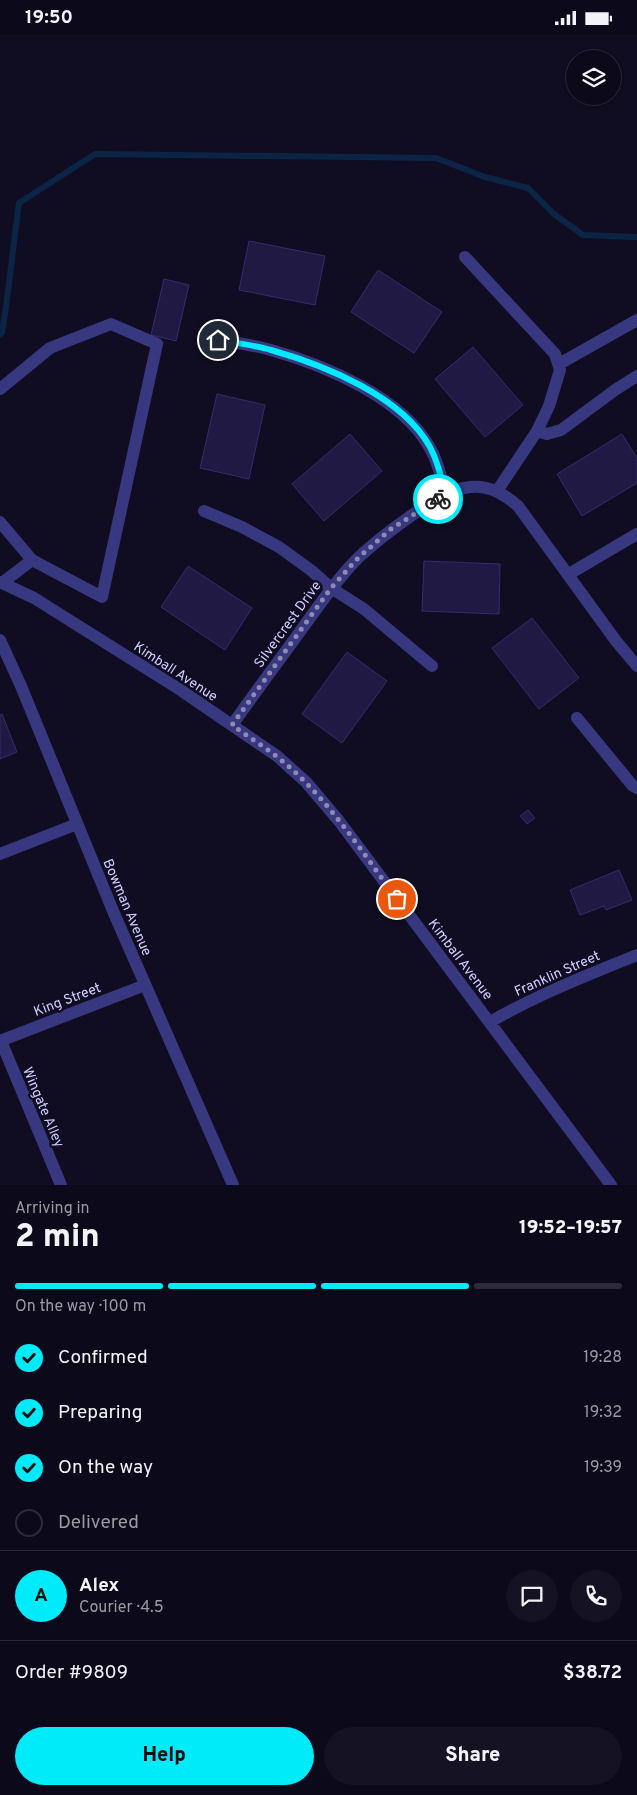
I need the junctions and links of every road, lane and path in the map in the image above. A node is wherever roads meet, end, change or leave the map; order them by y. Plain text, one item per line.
1 (465, 257) dead end
2 (637, 320) edge
3 (218, 340) dead end
4 (559, 364) junction
5 (637, 376) edge
6 (0, 389) edge
7 (537, 431) junction
8 (497, 491) junction
9 (445, 495) junction
10 (204, 511) dead end
11 (0, 523) edge
12 (637, 534) edge
13 (32, 560) junction
14 (568, 574) junction
15 (1, 582) edge
16 (331, 588) junction
17 (0, 640) edge
18 (432, 666) dead end
19 (637, 667) edge
20 (577, 718) dead end
21 (232, 725) junction
22 (637, 788) edge
23 (77, 824) junction
24 (0, 854) edge
25 (637, 955) edge
26 (145, 985) junction
27 (490, 1022) junction
28 (0, 1041) edge
29 (61, 1185) edge
30 (233, 1185) edge
31 (611, 1185) edge

1 - 4 street
2 - 4 street
3 - 9 street
4 - 7 street
5 - 7 street
6 - 13 street
7 - 8 street
8 - 9 street, Silvercrest Drive
8 - 14 street, Silvercrest Drive
9 - 16 street, Silvercrest Drive
10 - 16 street
11 - 13 street
12 - 14 street
13 - 15 street
14 - 19 street, Silvercrest Drive
15 - 21 street, Kimball Avenue
16 - 18 street
16 - 21 street, Silvercrest Drive
17 - 23 street, Bowman Avenue
20 - 22 street
21 - 27 street, Kimball Avenue
23 - 24 street
23 - 26 street, Bowman Avenue
25 - 27 street, Franklin Street
26 - 28 street, King Street
26 - 30 street, Bowman Avenue
27 - 31 street, Kimball Avenue
28 - 29 street, Wingate Alley

